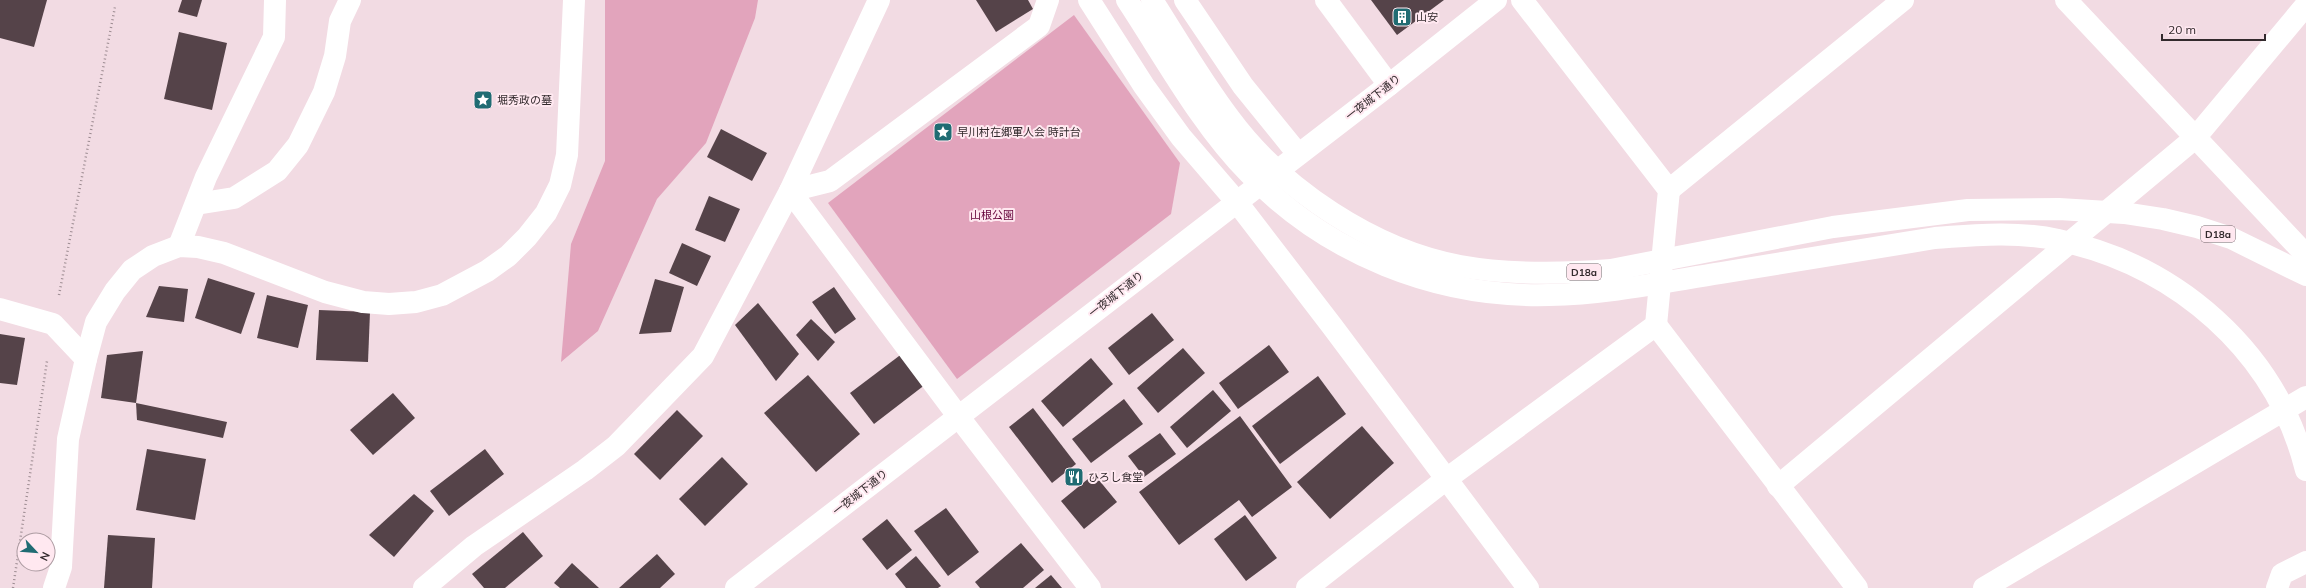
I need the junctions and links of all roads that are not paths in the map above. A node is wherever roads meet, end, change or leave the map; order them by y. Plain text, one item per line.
1 (275, 0) edge
2 (350, 0) edge
3 (574, 0) edge
4 (879, 0) edge
5 (1048, 0) edge
6 (1089, 0) edge
7 (1127, 0) edge
8 (1152, 0) edge
9 (1185, 0) edge
10 (1326, 0) edge
11 (1496, 0) edge
12 (1522, 0) edge
13 (1903, 0) edge
14 (2066, 0) edge
15 (2306, 5) edge
16 (1389, 85) junction
17 (2195, 138) junction
18 (1298, 154) junction
19 (1669, 190) junction
20 (790, 191) junction
21 (1236, 202) junction
22 (196, 204) junction
23 (179, 246) junction
24 (2306, 255) edge
25 (2306, 275) edge
26 (0, 309) edge
27 (1656, 325) junction
28 (86, 359) junction
29 (2306, 397) edge
30 (958, 416) junction
31 (2306, 470) edge
32 (1445, 480) junction
33 (1778, 486) junction
34 (2306, 562) edge
35 (54, 588) edge
36 (424, 588) edge
37 (736, 588) edge
38 (1090, 588) edge
39 (1307, 588) edge
40 (1528, 588) edge
41 (1858, 588) edge
42 (1984, 588) edge
43 (2276, 588) edge

1 - 22 main road
2 - 22 main road
3 - 23 main road
4 - 20 main road
5 - 20 main road
6 - 21 main road
7 - 31 main road
8 - 25 main road, D18a
9 - 18 main road
10 - 16 main road
11 - 16 main road, 一夜城下通り
12 - 19 main road
13 - 19 main road
14 - 17 main road
15 - 17 main road
16 - 18 main road, 一夜城下通り
17 - 24 main road
17 - 33 main road
18 - 21 main road, 一夜城下通り
19 - 27 main road
20 - 30 main road
20 - 36 main road
21 - 30 main road, 一夜城下通り
21 - 32 main road
22 - 23 main road
23 - 28 main road
26 - 28 main road
27 - 32 main road
27 - 33 main road
28 - 35 main road
29 - 42 main road
30 - 37 main road, 一夜城下通り
30 - 38 main road
32 - 39 main road
32 - 40 main road
33 - 41 main road
34 - 43 main road

